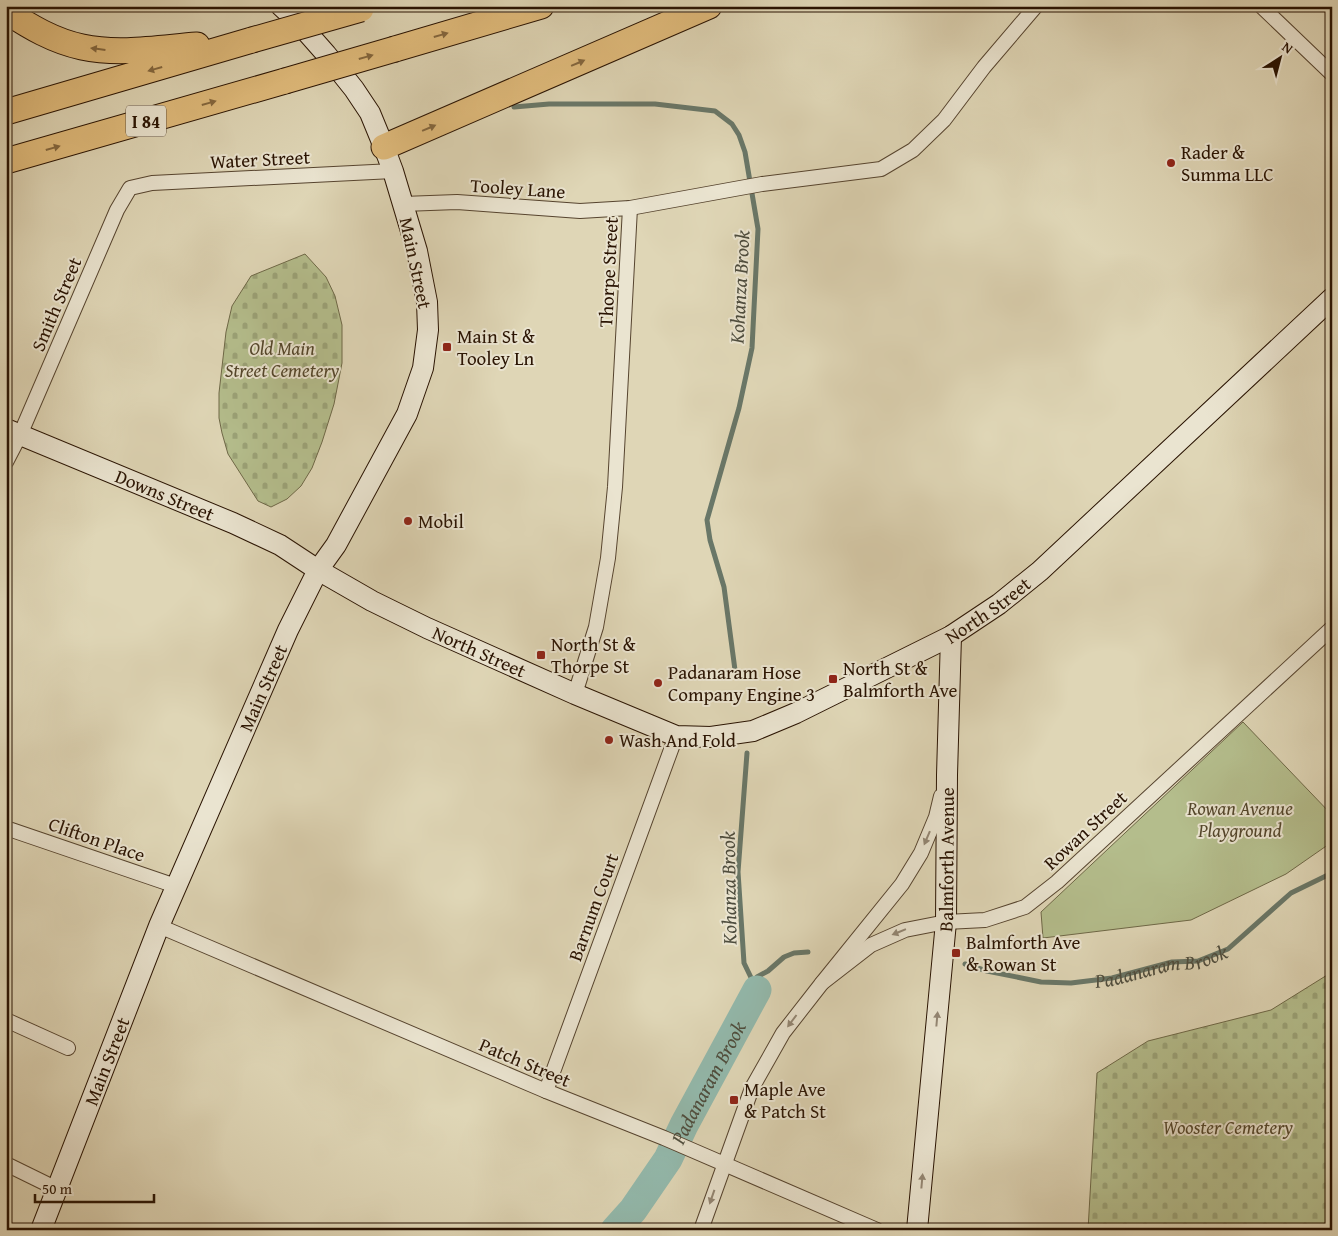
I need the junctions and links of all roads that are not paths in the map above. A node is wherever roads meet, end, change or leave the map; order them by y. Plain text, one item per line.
1 (281, 6) edge
2 (541, 6) edge
3 (709, 6) edge
4 (1036, 6) edge
5 (1261, 6) edge
6 (365, 7) edge
7 (6, 11) edge
8 (252, 40) junction
9 (1332, 74) edge
10 (6, 112) edge
11 (384, 147) junction
12 (6, 161) edge
13 (393, 171) junction
14 (130, 188) joint
15 (403, 204) junction
16 (630, 208) junction
17 (1332, 298) edge
18 (13, 432) edge
19 (6, 462) edge
20 (318, 570) junction
21 (1332, 628) edge
22 (951, 636) junction
23 (575, 694) junction
24 (676, 736) junction
25 (947, 775) junction
26 (6, 828) edge
27 (176, 886) junction
28 (946, 922) junction
29 (159, 926) junction
30 (822, 983) junction
31 (6, 1020) edge
32 (68, 1048) dead end
33 (546, 1091) junction
34 (6, 1164) edge
35 (724, 1164) junction
36 (57, 1189) junction
37 (42, 1230) edge
38 (701, 1230) edge
39 (877, 1230) edge
40 (917, 1230) edge

1 - 11 main road, Main Street
12 -> 2 highway, I 84, bridge
11 -> 3 highway
4 - 16 street, Thorpe Street
5 - 9 street
6 - 8 highway, I 84, bridge
8 -> 7 highway
8 -> 10 highway, I 84
11 - 13 main road, Main Street
13 - 14 street, Water Street
13 - 15 main road, Main Street
14 - 18 street, Smith Street
15 - 16 street, Tooley Lane
15 - 20 main road, Main Street
16 - 23 street, Thorpe Street
17 - 22 main road, North Street
18 - 19 street, Smith Street
18 - 20 main road, Downs Street
20 - 23 main road, North Street
20 - 27 main road, Main Street
21 - 28 street, Rowan Street
22 - 24 main road, North Street
22 - 25 main road, Balmforth Avenue
23 - 24 main road, North Street
24 - 33 street, Barnum Court
25 - 28 main road, Balmforth Avenue
25 -> 30 street, Rowan Street
26 - 27 street, Clifton Place
27 - 29 main road, Main Street
28 -> 30 street, Rowan Street
40 -> 28 main road, Balmforth Avenue
29 - 33 street, Patch Street
29 - 36 main road, Main Street
30 -> 35 street, Rowan Street
31 - 32 street
33 - 35 street, Patch Street
34 - 36 street
35 -> 38 street, Rowan Street
35 - 39 street, Patch Street
36 - 37 main road, Main Street

